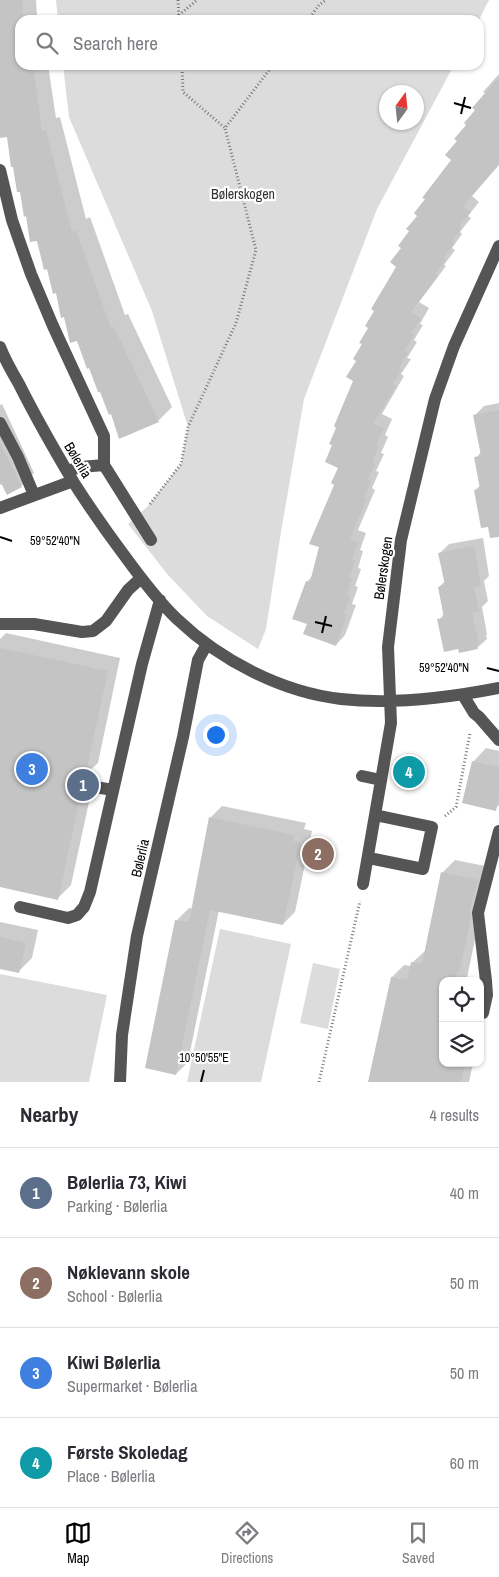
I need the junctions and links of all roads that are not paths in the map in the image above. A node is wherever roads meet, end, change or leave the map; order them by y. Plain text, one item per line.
1 (0, 170) edge
2 (499, 246) edge
3 (0, 347) edge
4 (0, 423) edge
5 (104, 465) junction
6 (70, 476) junction
7 (34, 495) junction
8 (0, 508) edge
9 (151, 540) dead end
10 (141, 578) junction
11 (160, 600) junction
12 (0, 624) edge
13 (207, 644) junction
14 (499, 688) edge
15 (463, 695) junction
16 (390, 700) junction
17 (499, 740) edge
18 (362, 776) dead end
19 (381, 780) junction
20 (83, 784) dead end
21 (113, 790) junction
22 (375, 815) junction
23 (499, 831) edge
24 (369, 858) junction
25 (363, 884) road end
26 (20, 907) dead end
27 (484, 1008) edge
28 (120, 1082) edge

1 - 5 street
2 - 16 street, Bølerskogen
3 - 6 street, Bølerlia
4 - 7 street
5 - 6 street
5 - 9 street
6 - 7 street
6 - 10 street, Bølerlia
7 - 8 street
10 - 11 street, Bølerlia
10 - 12 street
11 - 13 street, Bølerlia
11 - 21 street
13 - 16 street, Bølerlia
13 - 28 street, Bølerlia
14 - 15 street, Bølerlia
15 - 16 street, Bølerlia
15 - 17 street
16 - 19 street, Bølerskogen
18 - 19 street
19 - 22 street, Bølerskogen
20 - 21 street
21 - 26 street
22 - 24 street, Bølerskogen
22 - 24 street
23 - 27 street
24 - 25 street, Bølerskogen

